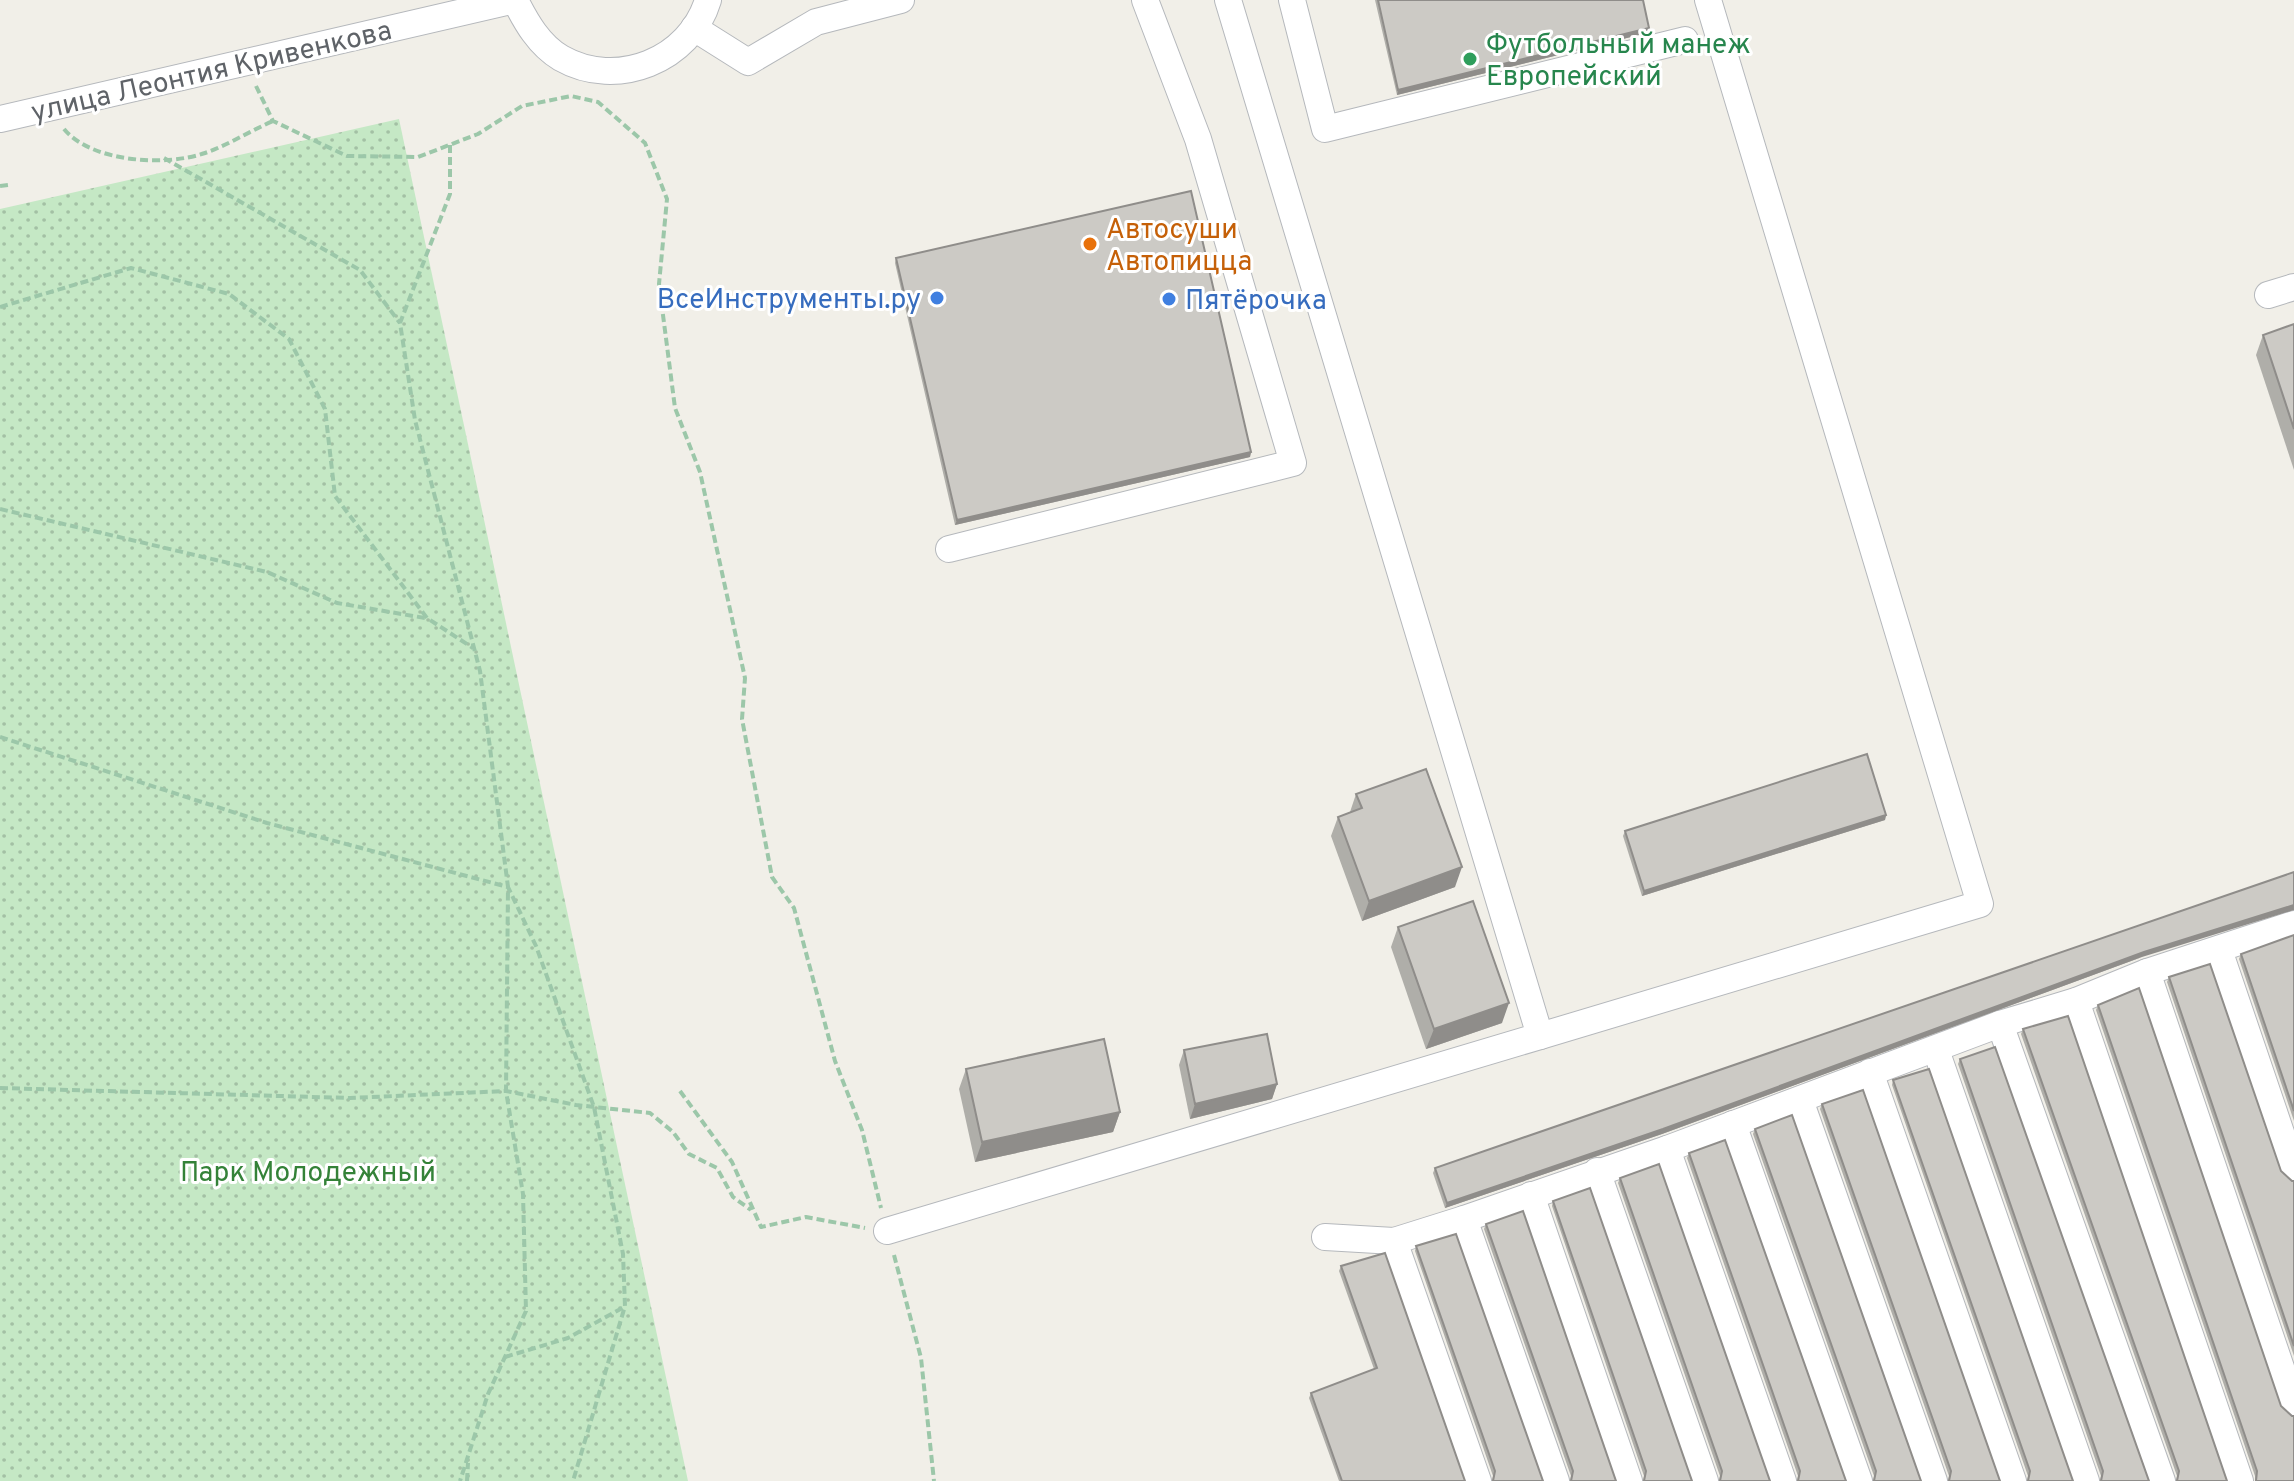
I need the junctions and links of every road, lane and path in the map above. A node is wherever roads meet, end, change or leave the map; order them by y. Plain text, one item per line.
1 (515, 0) edge
2 (708, 0) edge
3 (901, 0) edge
4 (1145, 0) edge
5 (1228, 0) edge
6 (1292, 0) edge
7 (1708, 0) edge
8 (694, 28) junction
9 (1685, 40) dead end
10 (249, 60) junction
11 (47, 109) junction
12 (0, 119) edge
13 (273, 121) junction
14 (450, 145) junction
15 (164, 158) junction
16 (8, 185) dead end
17 (0, 186) edge
18 (2294, 287) edge
19 (2268, 295) dead end
20 (0, 307) edge
21 (400, 323) junction
22 (0, 509) edge
23 (949, 549) dead end
24 (427, 618) junction
25 (475, 650) junction
26 (0, 737) edge
27 (508, 887) junction
28 (2292, 933) edge
29 (2219, 950) junction
30 (2147, 972) junction
31 (2076, 1001) junction
32 (2000, 1024) junction
33 (1540, 1036) junction
34 (1936, 1050) junction
35 (1870, 1072) junction
36 (0, 1088) edge
37 (506, 1091) junction
38 (680, 1091) dead end
39 (1800, 1100) junction
40 (594, 1107) junction
41 (1733, 1124) junction
42 (1667, 1149) junction
43 (1597, 1171) junction
44 (2294, 1171) edge
45 (1531, 1195) junction
46 (751, 1210) junction
47 (1464, 1219) junction
48 (887, 1231) junction
49 (1325, 1237) dead end
50 (1394, 1241) junction
51 (625, 1306) junction
52 (505, 1357) junction
53 (2294, 1406) edge
54 (468, 1458) junction
55 (460, 1481) edge
56 (467, 1481) edge
57 (573, 1481) edge
58 (934, 1481) edge
59 (1478, 1481) edge
60 (1556, 1481) edge
61 (1629, 1481) edge
62 (1705, 1481) edge
63 (1783, 1481) edge
64 (1859, 1481) edge
65 (1934, 1481) edge
66 (2013, 1481) edge
67 (2086, 1481) edge
68 (2162, 1481) edge
69 (2240, 1481) edge

1 - 8 street
1 - 10 street, улица Леонтия Кривенкова
2 - 8 street
3 - 8 street
4 - 23 street
5 - 33 street
6 - 9 street
7 - 33 street
10 - 11 street, улица Леонтия Кривенкова
10 - 13 path
11 - 12 street, улица Леонтия Кривенкова
11 - 15 path
13 - 14 path
13 - 15 path
14 - 21 path
14 - 48 path
15 - 21 path
16 - 17 path
18 - 19 street
20 - 24 path
21 - 25 path
22 - 24 path
24 - 25 path
25 - 27 path
26 - 27 path
27 - 37 path
27 - 40 path
28 - 29 street
29 - 30 street
29 - 44 street
30 - 31 street
30 - 53 street
31 - 32 street
31 - 69 street
32 - 34 street
32 - 68 street
33 - 48 street
34 - 35 street
34 - 67 street
35 - 39 street
35 - 66 street
36 - 37 path
37 - 40 path
37 - 52 path
38 - 46 path
39 - 41 street
39 - 65 street
40 - 46 path
40 - 51 path
41 - 42 street
41 - 64 street
42 - 43 street
42 - 63 street
43 - 45 street
43 - 62 street
45 - 47 street
45 - 61 street
46 - 48 path
47 - 50 street
47 - 60 street
48 - 58 path
49 - 50 street
50 - 59 street
51 - 52 path
51 - 57 path
52 - 54 path
54 - 55 path
54 - 56 path

